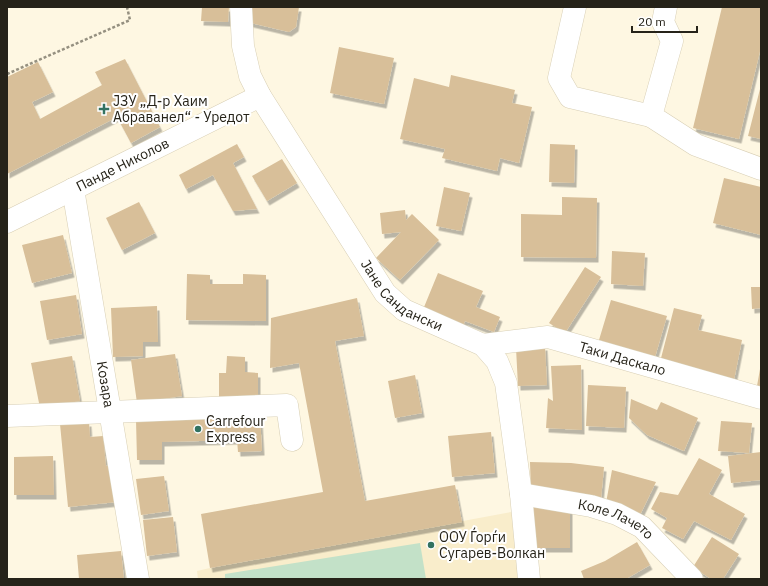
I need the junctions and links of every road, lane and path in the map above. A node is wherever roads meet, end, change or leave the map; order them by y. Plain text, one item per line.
1 (127, 7) edge
2 (241, 7) edge
3 (575, 7) edge
4 (666, 7) edge
5 (7, 74) edge
6 (260, 96) junction
7 (651, 116) junction
8 (761, 168) edge
9 (73, 189) junction
10 (7, 222) edge
11 (483, 345) junction
12 (761, 398) edge
13 (111, 411) junction
14 (7, 416) edge
15 (292, 440) dead end
16 (521, 494) junction
17 (138, 579) edge
18 (529, 579) edge
19 (692, 579) edge

1 - 5 path
2 - 6 street, Јане Сандански
3 - 7 street
4 - 7 street
6 - 9 street, Панде Николов
6 - 11 street, Јане Сандански
7 - 8 street
9 - 10 street, Панде Николов
9 - 13 street, Козара
11 - 12 street, Таки Даскало
11 - 16 street, Јане Сандански
13 - 14 street
13 - 15 street
13 - 17 street, Козара
16 - 18 street, Јане Сандански
16 - 19 street, Коле Лачето

